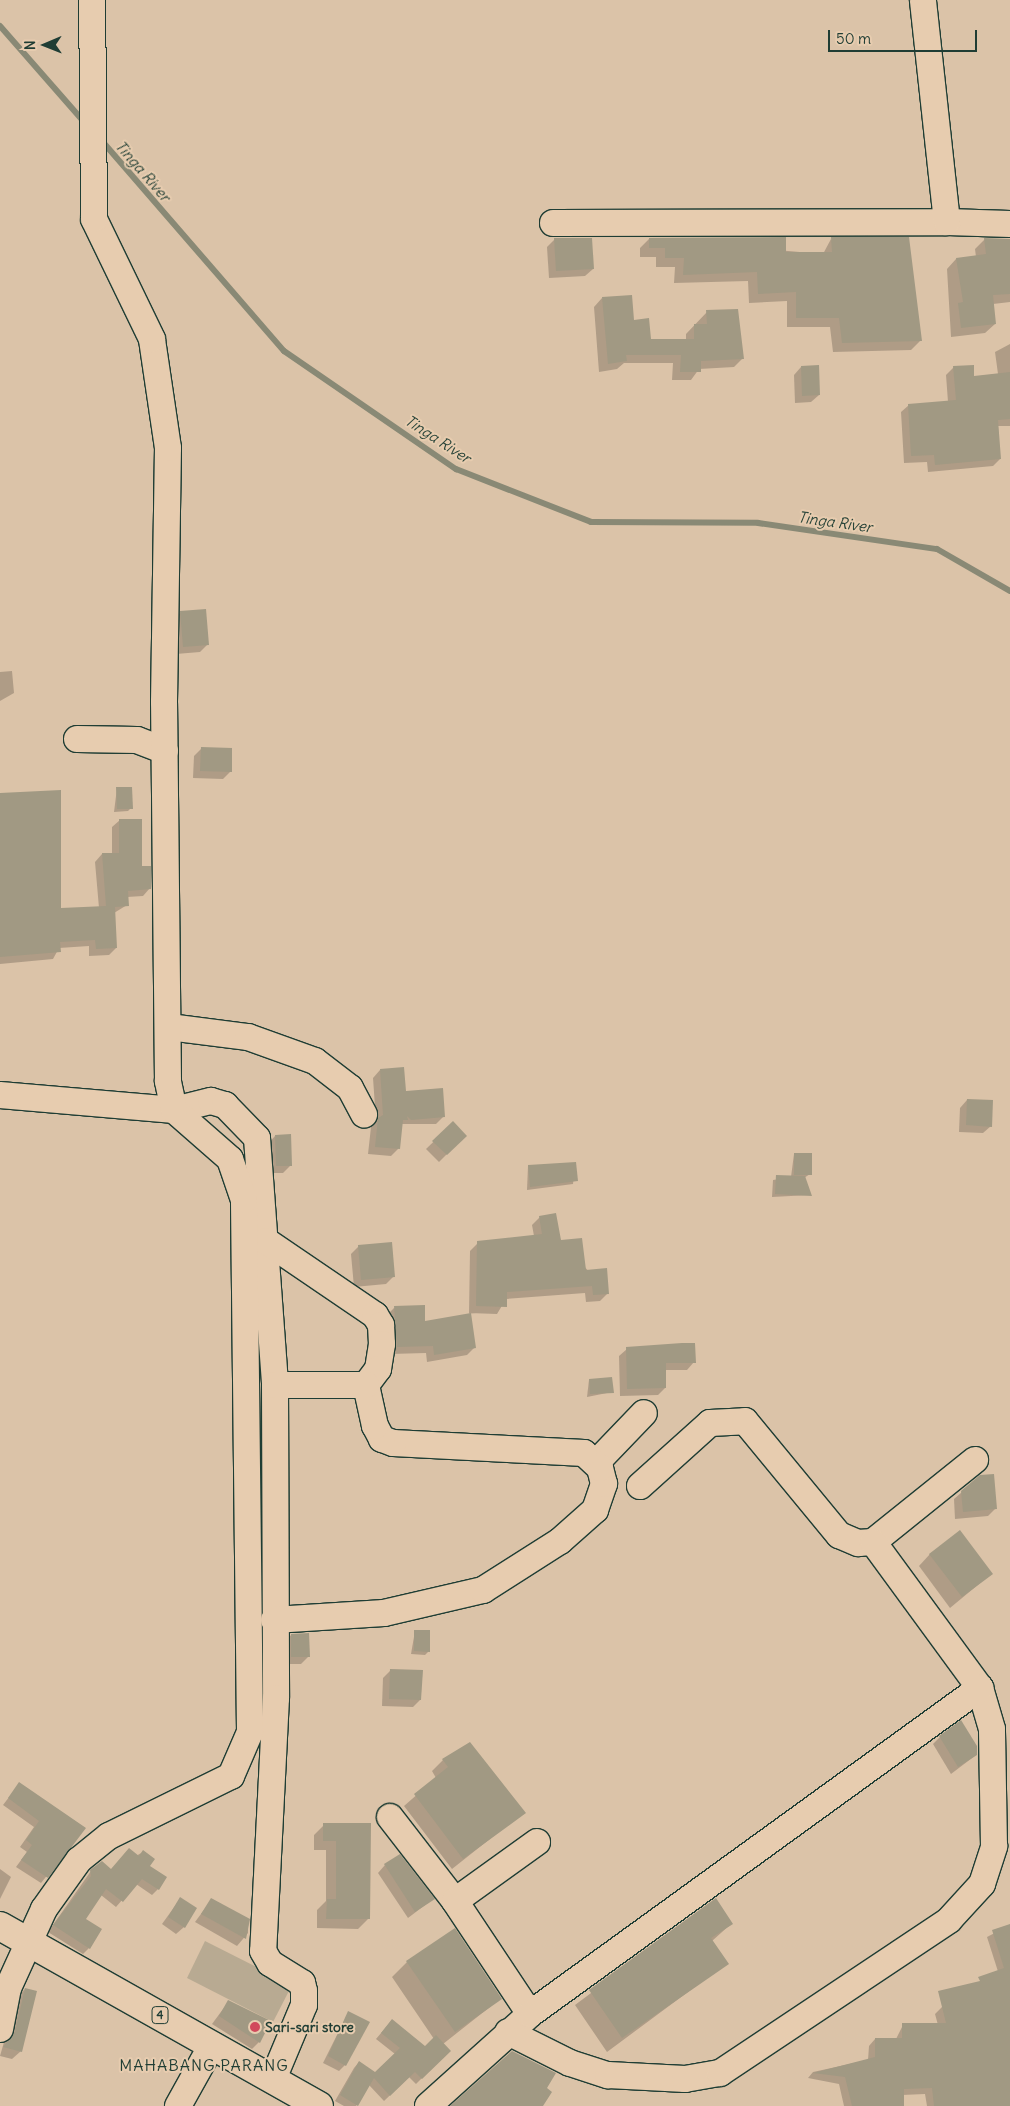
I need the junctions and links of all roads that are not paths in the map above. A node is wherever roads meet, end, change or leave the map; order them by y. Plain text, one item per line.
1 (92, 0) edge
2 (923, 0) edge
3 (947, 222) junction
4 (553, 223) dead end
5 (1010, 224) edge
6 (77, 739) dead end
7 (165, 750) junction
8 (169, 1027) junction
9 (0, 1095) edge
10 (174, 1110) junction
11 (364, 1114) dead end
12 (266, 1241) junction
13 (275, 1385) junction
14 (366, 1385) junction
15 (644, 1413) dead end
16 (975, 1460) dead end
17 (596, 1463) junction
18 (640, 1486) dead end
19 (873, 1542) junction
20 (274, 1620) junction
21 (980, 1688) junction
22 (390, 1817) dead end
23 (537, 1842) dead end
24 (454, 1901) junction
25 (0, 1926) edge
26 (29, 1942) junction
27 (530, 2014) junction
28 (0, 2029) edge
29 (508, 2032) junction
30 (212, 2044) junction
31 (273, 2079) junction
32 (178, 2106) edge
33 (319, 2106) edge
34 (428, 2106) edge

1 - 7 street
2 - 3 street
3 - 4 street
3 - 5 street
6 - 7 street
7 - 8 street
8 - 10 street
8 - 11 street
9 - 10 street
10 - 12 street
10 - 26 street
12 - 13 street
12 - 14 street
13 - 14 street
13 - 20 street
14 - 17 street
15 - 17 street
16 - 19 street
17 - 20 street
18 - 19 street
19 - 21 street
20 - 31 street
21 - 27 street
21 - 29 street
22 - 24 street
23 - 24 street
24 - 27 street
25 - 26 highway, 4
26 - 28 street
26 - 30 highway, 4
27 - 29 street
29 - 34 street
30 - 31 highway, 4
30 - 32 street
31 - 33 highway, 4

